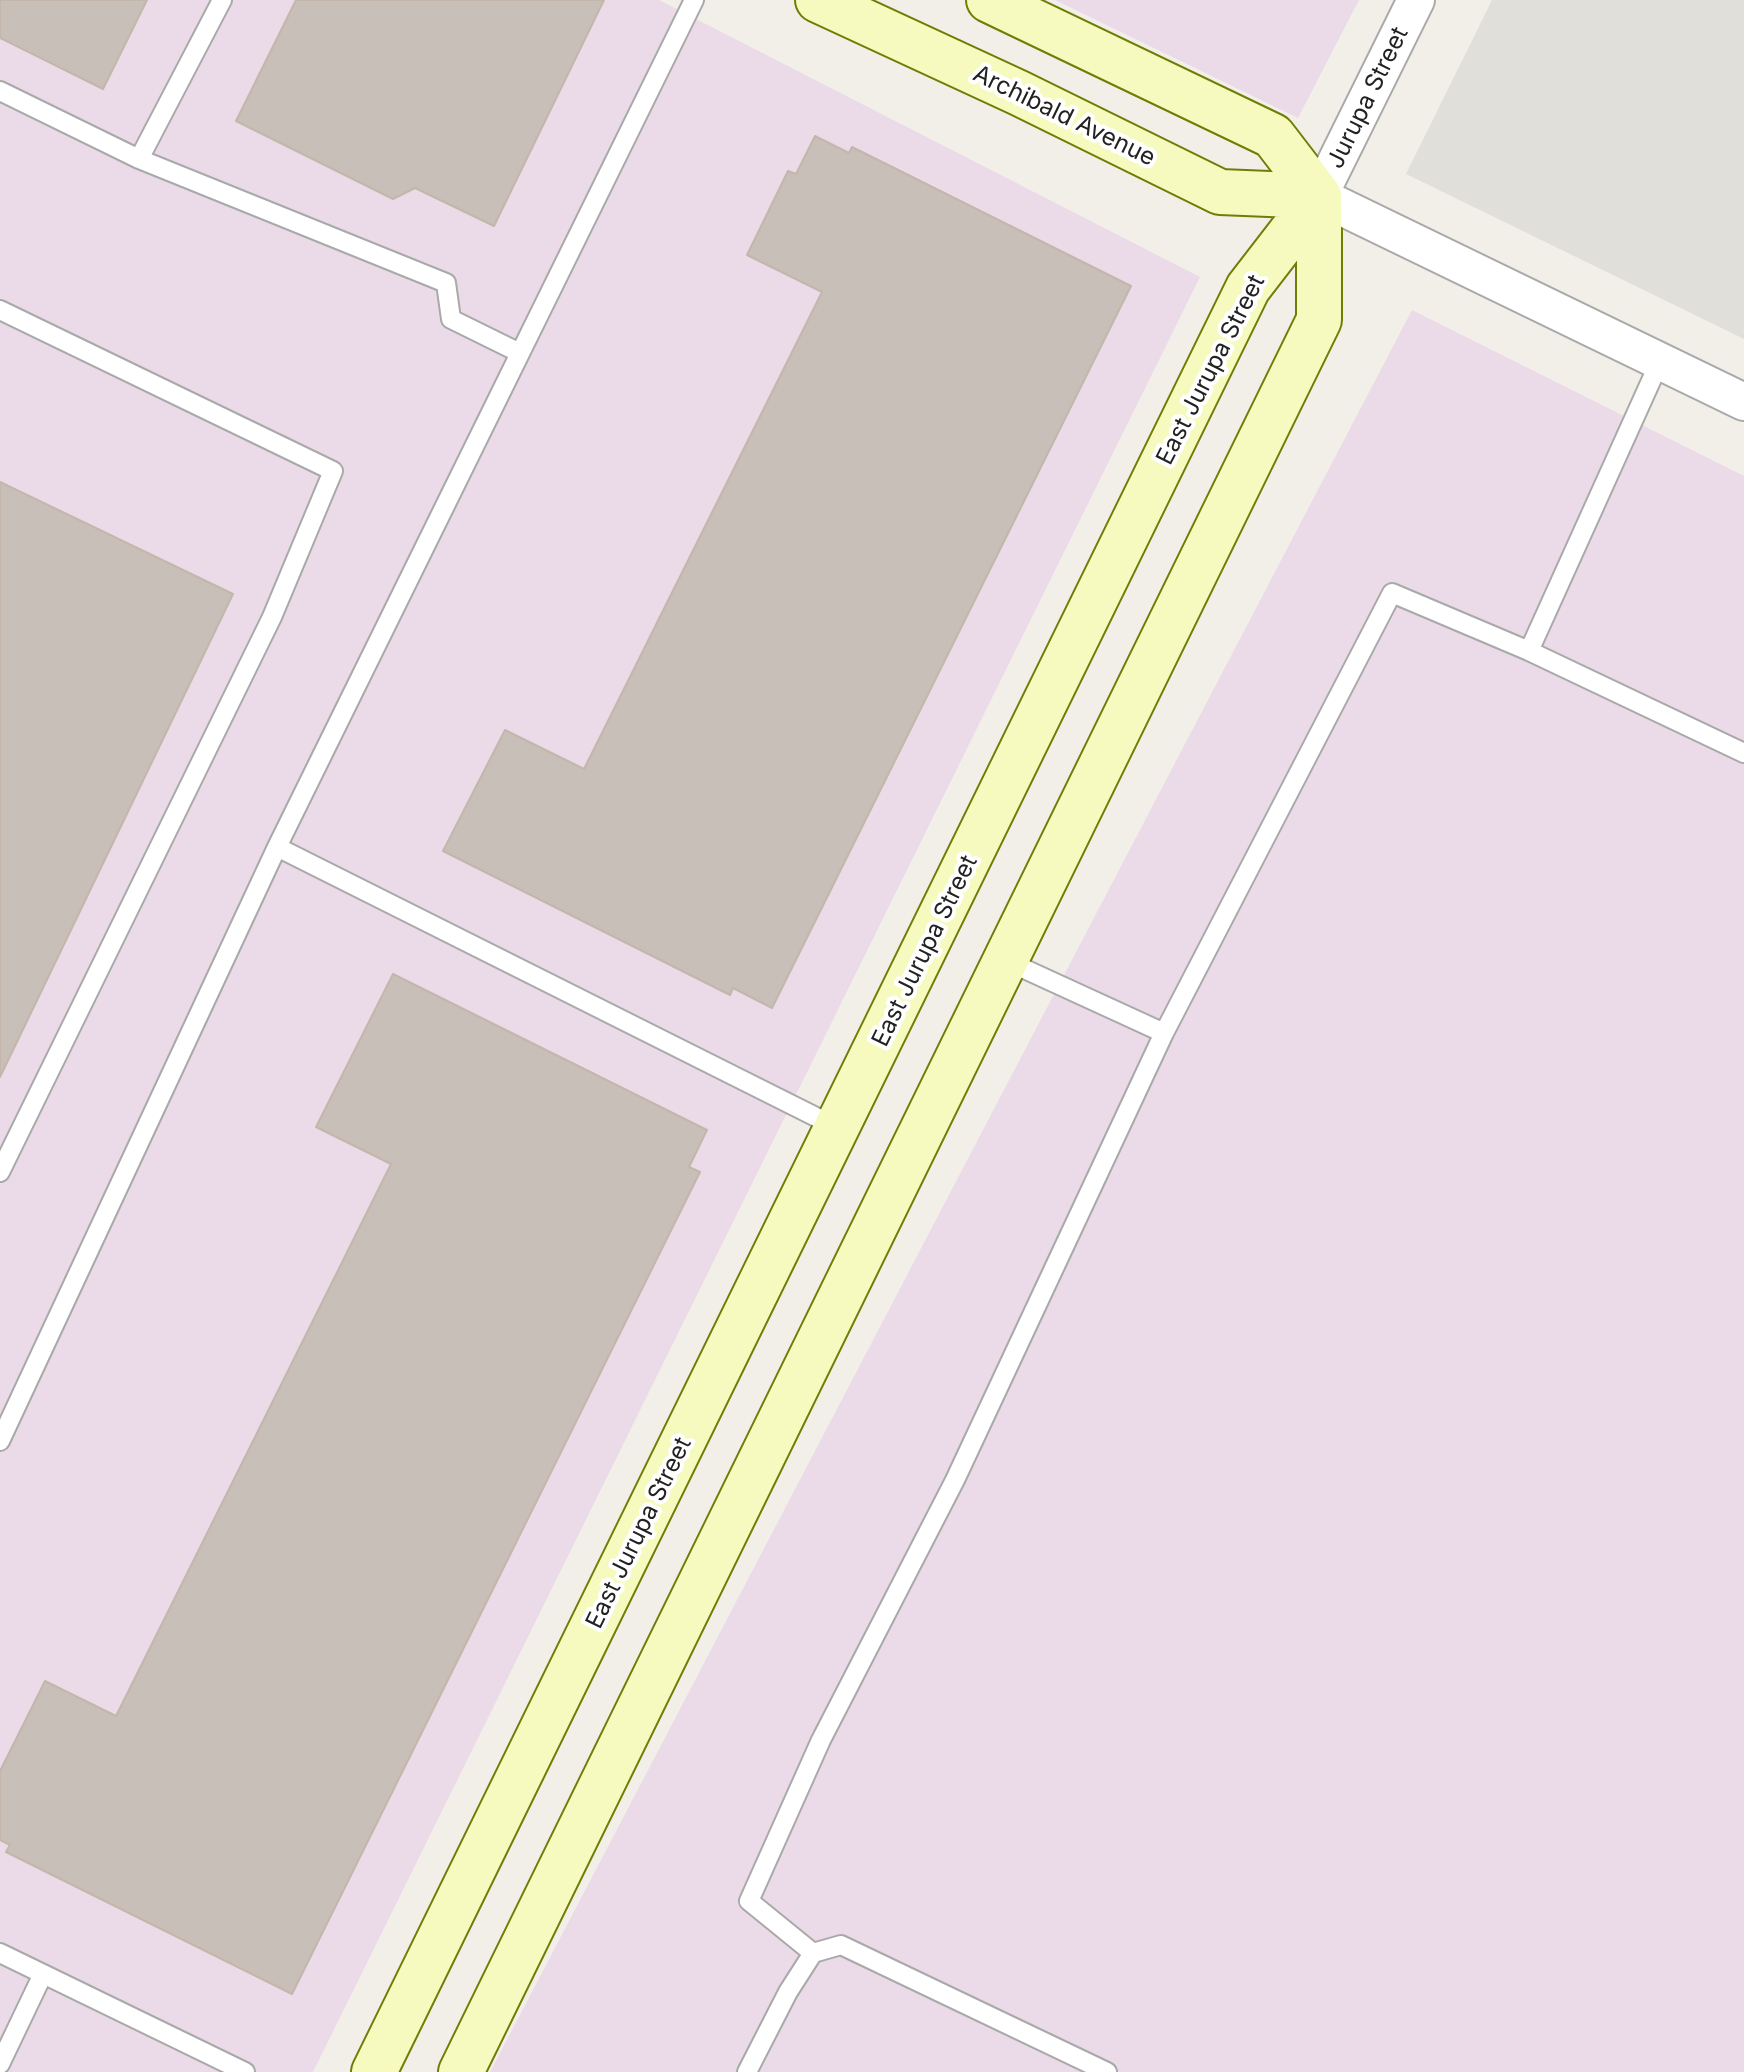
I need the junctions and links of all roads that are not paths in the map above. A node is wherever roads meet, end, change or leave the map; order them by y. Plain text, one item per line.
1 (222, 0) edge
2 (694, 0) edge
3 (818, 0) edge
4 (989, 0) edge
5 (1416, 0) edge
6 (0, 91) edge
7 (139, 159) junction
8 (1319, 196) junction
9 (0, 310) edge
10 (520, 353) junction
11 (1660, 361) junction
12 (1744, 402) edge
13 (1529, 651) junction
14 (1744, 753) edge
15 (277, 847) junction
16 (1007, 961) junction
17 (1164, 1033) junction
18 (838, 1128) junction
19 (0, 1172) edge
20 (0, 1441) edge
21 (0, 1953) edge
22 (813, 1953) junction
23 (43, 1974) junction
24 (0, 2064) edge
25 (245, 2072) edge
26 (374, 2072) edge
27 (461, 2072) edge
28 (747, 2072) edge
29 (1107, 2072) edge

1 - 7 lane
2 - 10 lane
3 - 8 main road, Archibald Avenue
4 - 8 main road, Archibald Avenue
5 - 8 street, Jurupa Street
6 - 7 lane
7 - 10 lane
8 - 11 street, Archibald Avenue
8 - 16 main road
8 - 18 main road, East Jurupa Street
9 - 19 lane
10 - 15 lane
11 - 12 street, Archibald Avenue
11 - 13 lane
13 - 14 lane
13 - 17 lane
15 - 18 lane
15 - 20 lane
16 - 17 lane
16 - 27 main road
17 - 22 lane
18 - 26 main road, East Jurupa Street
21 - 23 lane
22 - 28 lane
22 - 29 lane
23 - 24 lane
23 - 25 lane

